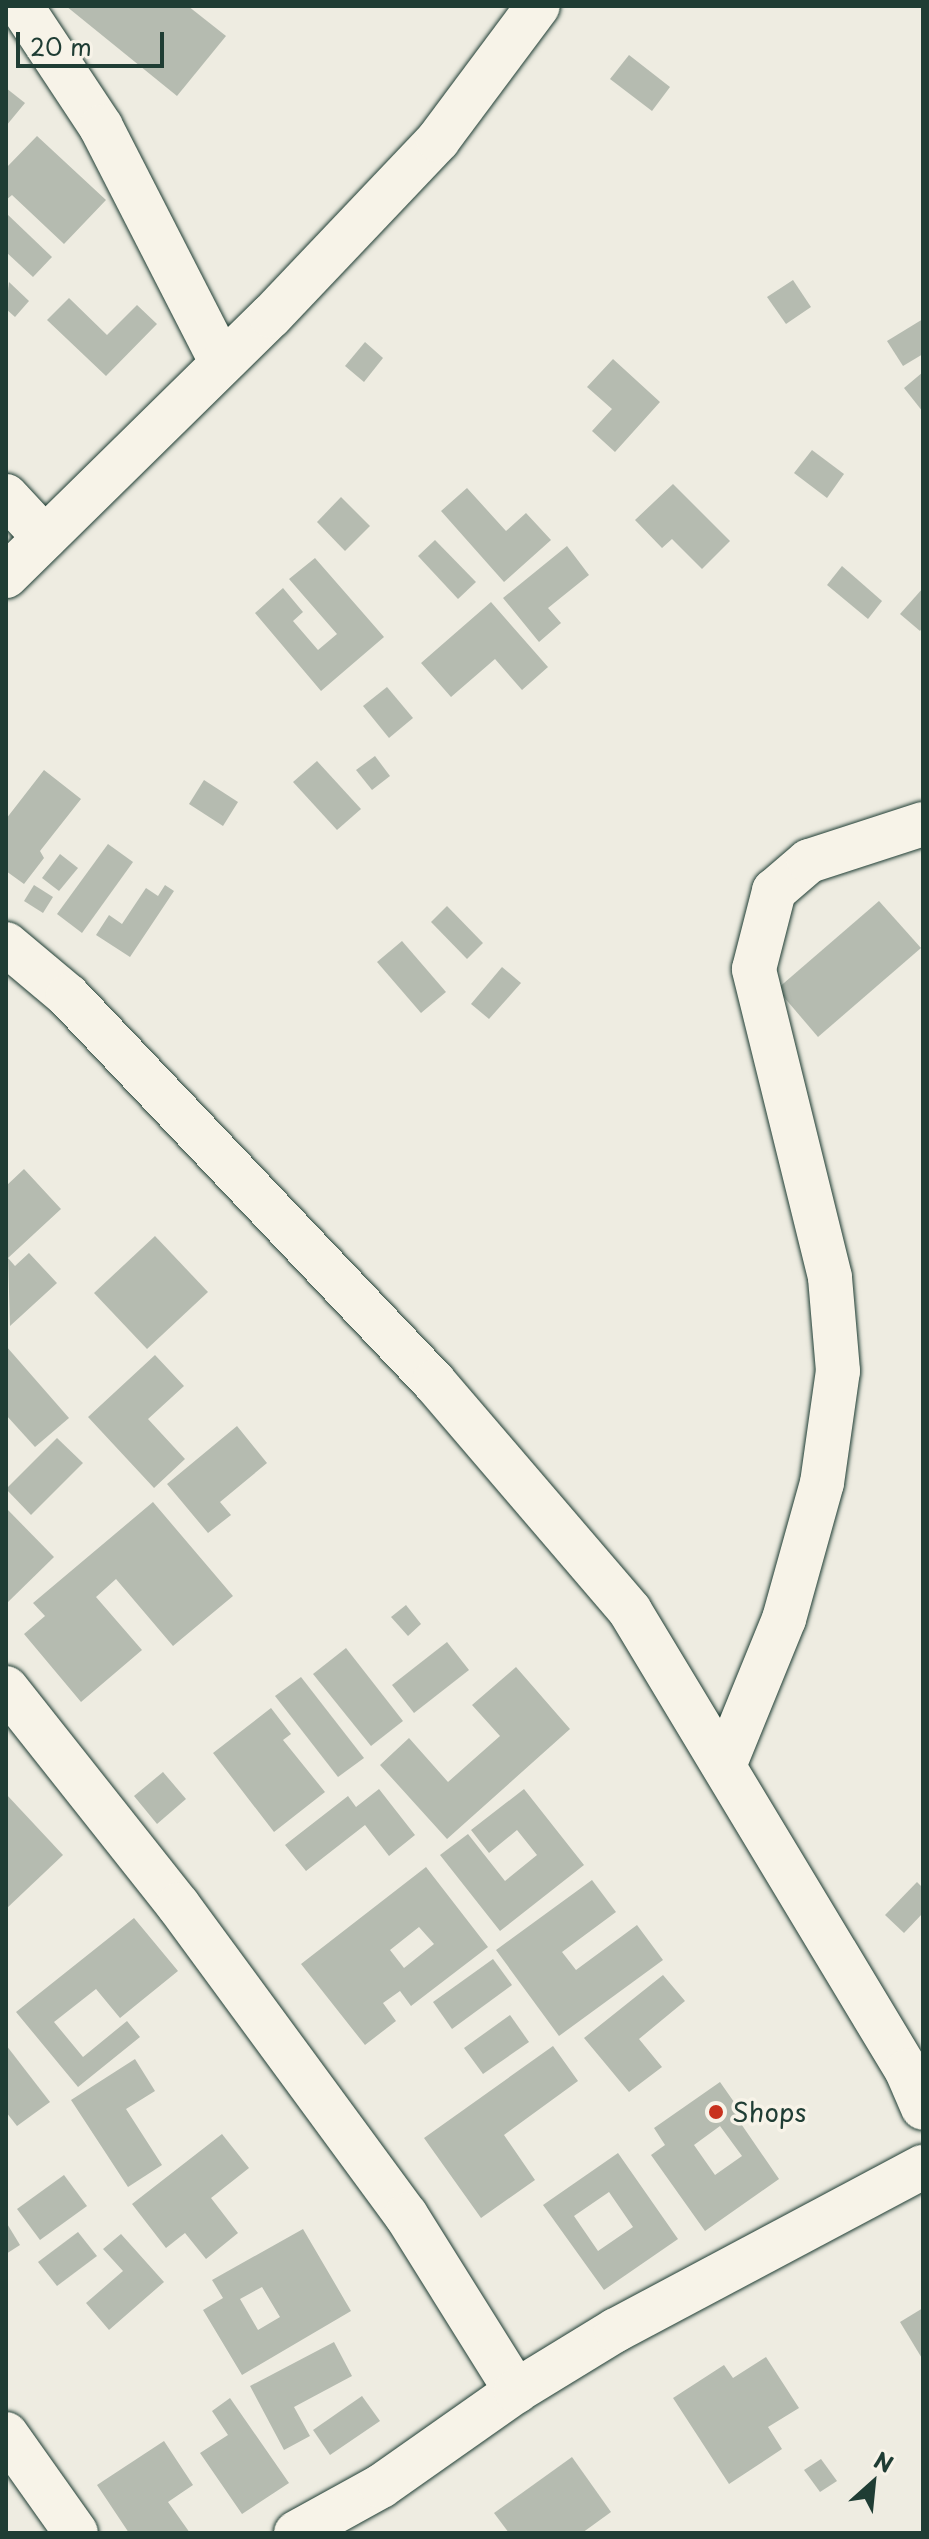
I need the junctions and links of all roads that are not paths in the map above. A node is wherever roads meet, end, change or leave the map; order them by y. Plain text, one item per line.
1 (21, 6) edge
2 (538, 6) edge
3 (222, 363) junction
4 (6, 496) edge
5 (45, 538) junction
6 (6, 576) edge
7 (923, 824) edge
8 (6, 944) edge
9 (6, 1688) edge
10 (724, 1766) junction
11 (918, 2080) edge
12 (923, 2167) edge
13 (516, 2391) junction
14 (6, 2434) edge
15 (76, 2533) edge
16 (296, 2533) edge

1 - 3 street
2 - 3 street
3 - 5 street
4 - 5 street
5 - 6 street
7 - 10 street
8 - 10 street
9 - 13 street
10 - 11 street
12 - 13 street
13 - 16 street
14 - 15 street

